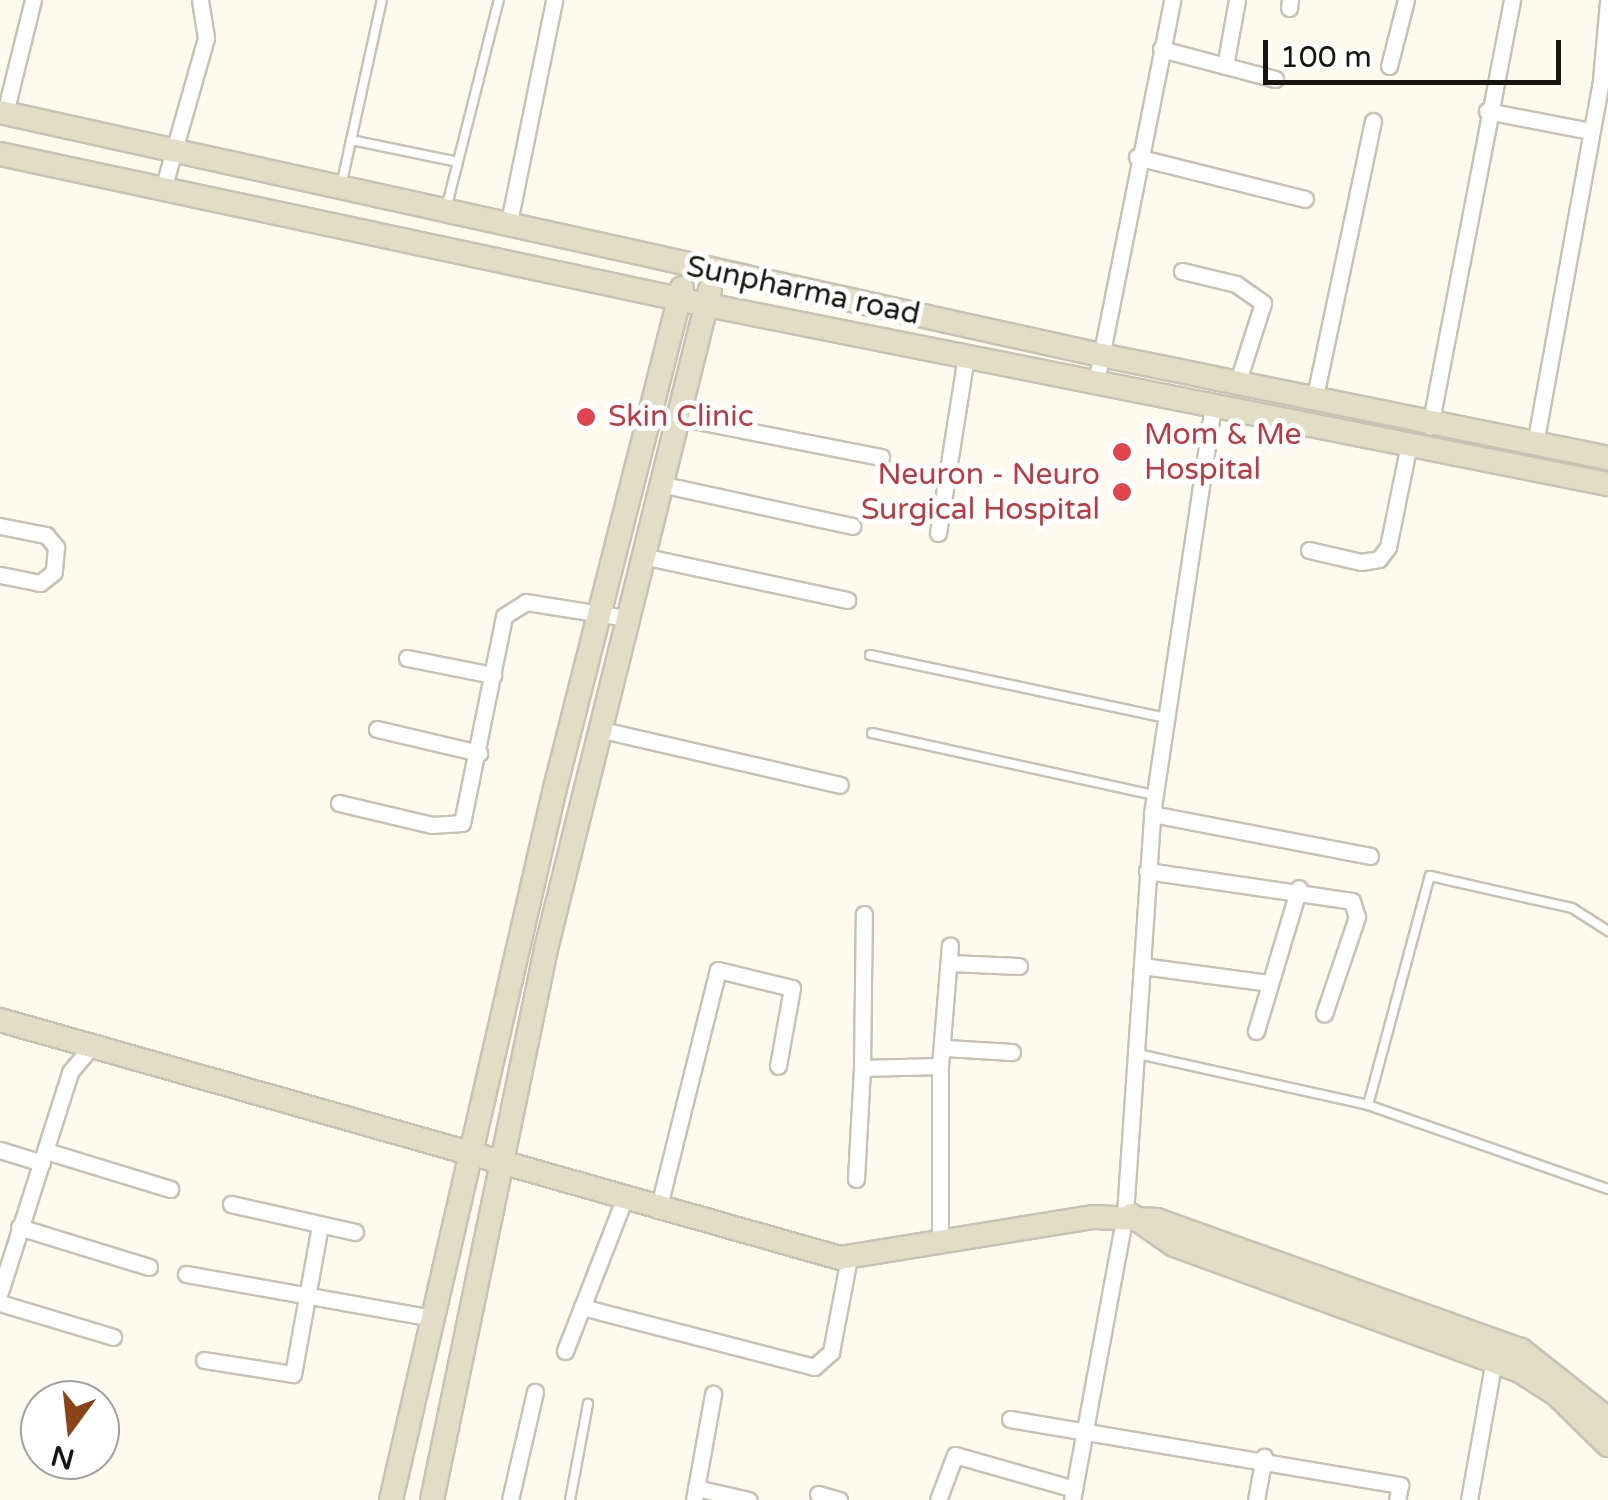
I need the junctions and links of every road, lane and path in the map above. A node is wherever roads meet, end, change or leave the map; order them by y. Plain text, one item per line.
1 (34, 0) edge
2 (200, 0) edge
3 (382, 0) edge
4 (499, 0) edge
5 (554, 0) edge
6 (1172, 0) edge
7 (1237, 0) edge
8 (1406, 0) edge
9 (1512, 0) edge
10 (1608, 2) edge
11 (1161, 49) junction
12 (1225, 66) junction
13 (1389, 66) dead end
14 (1276, 80) dead end
15 (1604, 80) edge
16 (1487, 110) junction
17 (2, 112) edge
18 (1373, 122) dead end
19 (1590, 130) junction
20 (351, 140) junction
21 (174, 152) junction
22 (0, 154) edge
23 (1137, 158) junction
24 (458, 162) junction
25 (162, 188) junction
26 (340, 189) junction
27 (1305, 199) dead end
28 (445, 213) junction
29 (508, 228) junction
30 (686, 266) junction
31 (1182, 271) dead end
32 (714, 272) junction
33 (679, 298) junction
34 (707, 305) junction
35 (966, 356) junction
36 (1101, 356) junction
37 (1096, 382) junction
38 (1237, 384) junction
39 (1314, 401) junction
40 (1213, 404) junction
41 (677, 417) junction
42 (1430, 426) junction
43 (1409, 444) junction
44 (1534, 444) junction
45 (881, 457) dead end
46 (1608, 458) edge
47 (660, 484) junction
48 (1608, 484) edge
49 (0, 526) edge
50 (852, 526) dead end
51 (938, 532) dead end
52 (1309, 550) dead end
53 (642, 556) junction
54 (0, 576) edge
55 (847, 600) dead end
56 (599, 612) junction
57 (626, 618) junction
58 (870, 655) dead end
59 (407, 658) dead end
60 (493, 675) junction
61 (1166, 718) junction
62 (377, 730) dead end
63 (598, 730) junction
64 (872, 733) dead end
65 (480, 753) junction
66 (840, 785) dead end
67 (1154, 795) junction
68 (340, 803) dead end
69 (1152, 814) junction
70 (1370, 856) dead end
71 (1146, 871) junction
72 (1299, 888) junction
73 (864, 914) dead end
74 (1608, 931) edge
75 (950, 945) dead end
76 (949, 963) junction
77 (1020, 966) dead end
78 (1142, 966) junction
79 (1270, 983) junction
80 (1324, 1014) dead end
81 (0, 1020) edge
82 (1256, 1030) dead end
83 (90, 1048) junction
84 (946, 1048) junction
85 (1012, 1052) dead end
86 (1136, 1054) junction
87 (778, 1066) dead end
88 (940, 1066) junction
89 (862, 1068) junction
90 (1368, 1105) junction
91 (0, 1150) edge
92 (44, 1157) junction
93 (472, 1158) junction
94 (499, 1166) junction
95 (856, 1179) dead end
96 (170, 1189) dead end
97 (1608, 1190) edge
98 (624, 1200) junction
99 (232, 1204) dead end
100 (658, 1210) junction
101 (1128, 1214) junction
102 (320, 1224) junction
103 (19, 1228) junction
104 (355, 1232) dead end
105 (940, 1244) junction
106 (849, 1258) junction
107 (149, 1267) dead end
108 (186, 1274) dead end
109 (0, 1292) edge
110 (308, 1294) junction
111 (0, 1303) edge
112 (582, 1307) junction
113 (433, 1318) junction
114 (113, 1337) dead end
115 (1496, 1350) junction
116 (566, 1351) dead end
117 (204, 1360) dead end
118 (536, 1392) dead end
119 (713, 1394) dead end
120 (588, 1404) dead end
121 (1010, 1419) dead end
122 (1608, 1420) edge
123 (1085, 1431) junction
124 (1608, 1446) edge
125 (1264, 1458) junction
126 (695, 1494) edge
127 (818, 1494) dead end
128 (1073, 1495) edge
129 (392, 1500) edge
130 (432, 1500) edge
131 (510, 1500) edge
132 (570, 1500) edge
133 (749, 1500) edge
134 (840, 1500) edge
135 (938, 1500) edge
136 (1256, 1500) edge
137 (1397, 1500) edge
138 (1469, 1500) edge

1 - 17 street
2 - 21 street
3 - 20 lane
4 - 24 lane
5 - 29 street
6 - 11 street
7 - 12 street
8 - 13 street
9 - 16 street
10 - 15 street
11 - 12 street
11 - 23 street
12 - 14 street
15 - 19 street
16 - 19 street
16 - 42 street
17 - 21 street, Sunpharma road
18 - 39 street
19 - 44 street
20 - 24 lane
20 - 26 lane
21 - 25 street
21 - 26 street, Sunpharma road
22 - 25 street, Sunpharma road
23 - 27 street
23 - 36 street
24 - 28 lane
25 - 33 street, Sunpharma road
26 - 28 street, Sunpharma road
28 - 29 street, Sunpharma road
29 - 30 street, Sunpharma road
30 - 32 street, Sunpharma road
30 - 33 street
31 - 38 street
32 - 34 street
32 - 36 street, Sunpharma road
33 - 34 street, Sunpharma road
33 - 56 street
34 - 35 street, Sunpharma road
34 - 41 street
35 - 37 street, Sunpharma road
35 - 51 street
36 - 37 street
36 - 38 street, Sunpharma road
37 - 40 street, Sunpharma road
38 - 39 street, Sunpharma road
39 - 42 street, Sunpharma road
40 - 43 street, Sunpharma road
40 - 61 street
41 - 45 street
41 - 47 street
42 - 44 street, Sunpharma road
43 - 48 street, Sunpharma road
43 - 52 street
44 - 46 street, Sunpharma road
47 - 50 street
47 - 53 street
49 - 54 street
53 - 55 street
53 - 57 street
56 - 57 street
56 - 60 street
56 - 93 street
57 - 63 street
58 - 61 lane
59 - 60 street
60 - 65 street
61 - 67 street
62 - 65 street
63 - 66 street
63 - 94 street
64 - 67 lane
65 - 68 street
67 - 69 street
69 - 70 street
69 - 71 street
71 - 72 street
71 - 78 street
72 - 79 street
72 - 80 street
73 - 89 street
74 - 90 lane
75 - 76 street
76 - 77 street
76 - 84 street
78 - 79 street
78 - 86 street
79 - 82 street
81 - 83 street
83 - 92 street
83 - 93 street
84 - 85 street
84 - 88 street
86 - 90 lane
86 - 101 street
87 - 100 street
88 - 89 street
88 - 105 street
89 - 95 street
90 - 97 lane
91 - 92 street
92 - 96 street
92 - 103 street
93 - 94 street
93 - 113 street
94 - 98 street
94 - 130 street
98 - 100 street
98 - 112 street
99 - 102 street
100 - 106 street
101 - 105 street
101 - 115 street
101 - 123 street
102 - 104 street
102 - 110 street
103 - 107 street
103 - 109 street
105 - 106 street
106 - 112 street
108 - 110 street
110 - 113 street
110 - 117 street
111 - 114 street
112 - 116 street
113 - 129 street
115 - 122 street
115 - 124 street
115 - 138 street
118 - 131 street
119 - 126 street
120 - 132 lane
121 - 123 street
123 - 125 street
123 - 128 street
125 - 136 street
125 - 137 street
126 - 133 street
127 - 134 street
128 - 135 street

